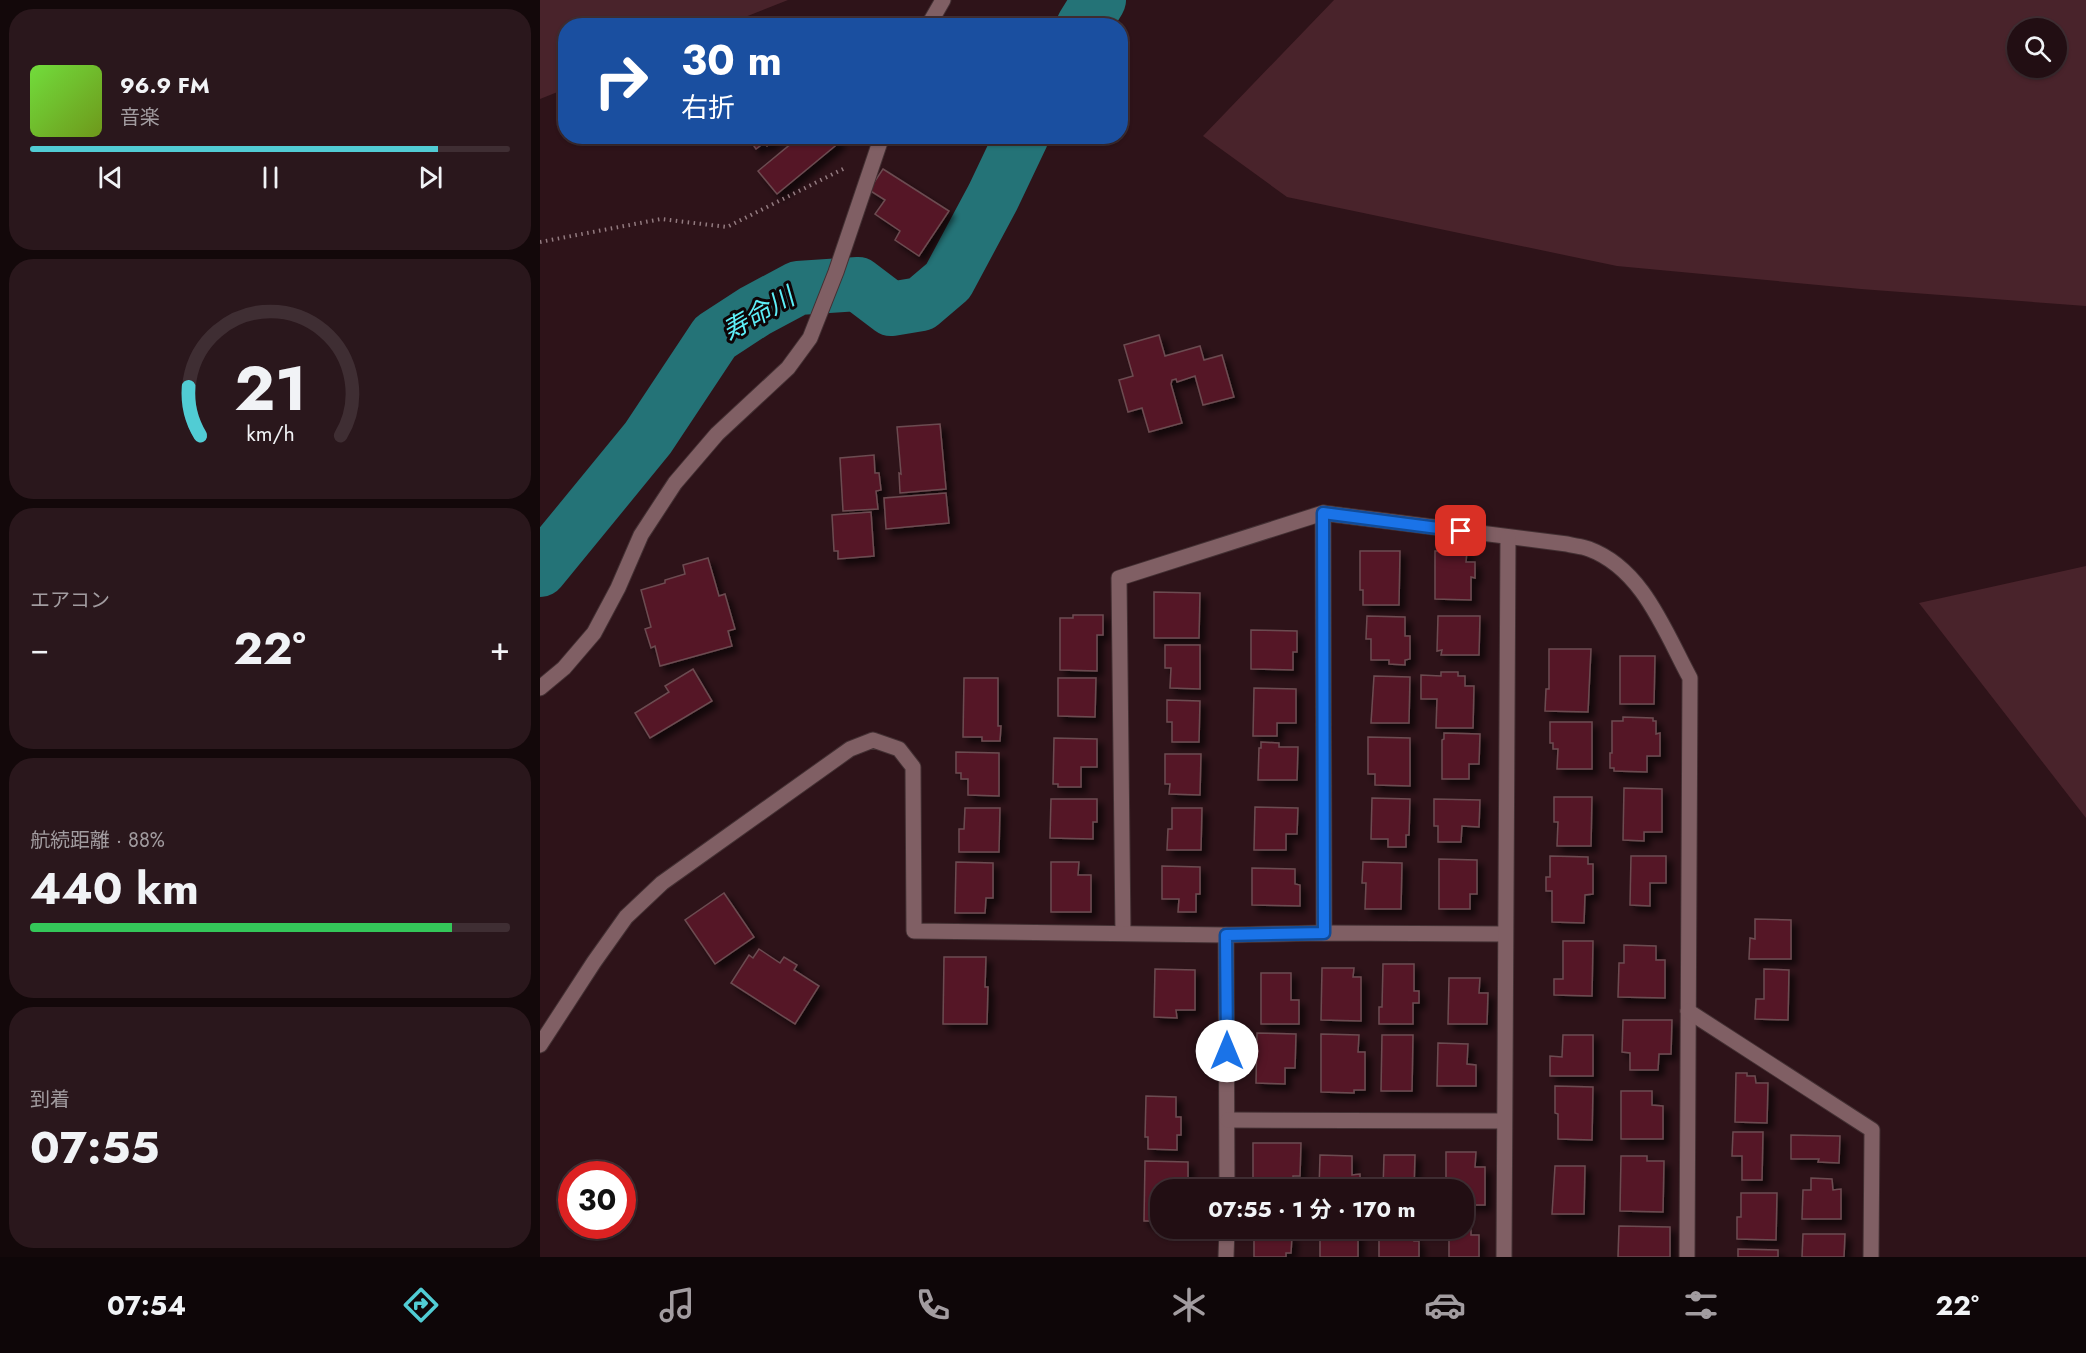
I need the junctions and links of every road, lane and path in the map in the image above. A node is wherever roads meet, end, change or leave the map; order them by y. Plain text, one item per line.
1 (943, 0) edge
2 (933, 18) edge
3 (879, 144) edge
4 (876, 153) junction
5 (540, 242) edge
6 (1323, 513) junction
7 (1508, 537) junction
8 (540, 687) edge
9 (1123, 933) junction
10 (1324, 933) junction
11 (1504, 934) junction
12 (1226, 935) junction
13 (1688, 1011) junction
14 (540, 1045) edge
15 (1228, 1120) junction
16 (1503, 1121) junction
17 (1227, 1179) edge
18 (1227, 1239) edge
19 (1226, 1257) edge
20 (1504, 1257) edge
21 (1687, 1257) edge
22 (1871, 1257) edge

1 - 2 street
3 - 4 street
4 - 5 path
4 - 8 street
6 - 7 street
6 - 9 street
6 - 10 street
7 - 11 street
7 - 13 street
9 - 12 street
9 - 14 street
10 - 11 street
10 - 12 street
11 - 16 street
12 - 15 street
13 - 21 street
13 - 22 street
15 - 16 street
15 - 17 street
16 - 20 street
18 - 19 street

